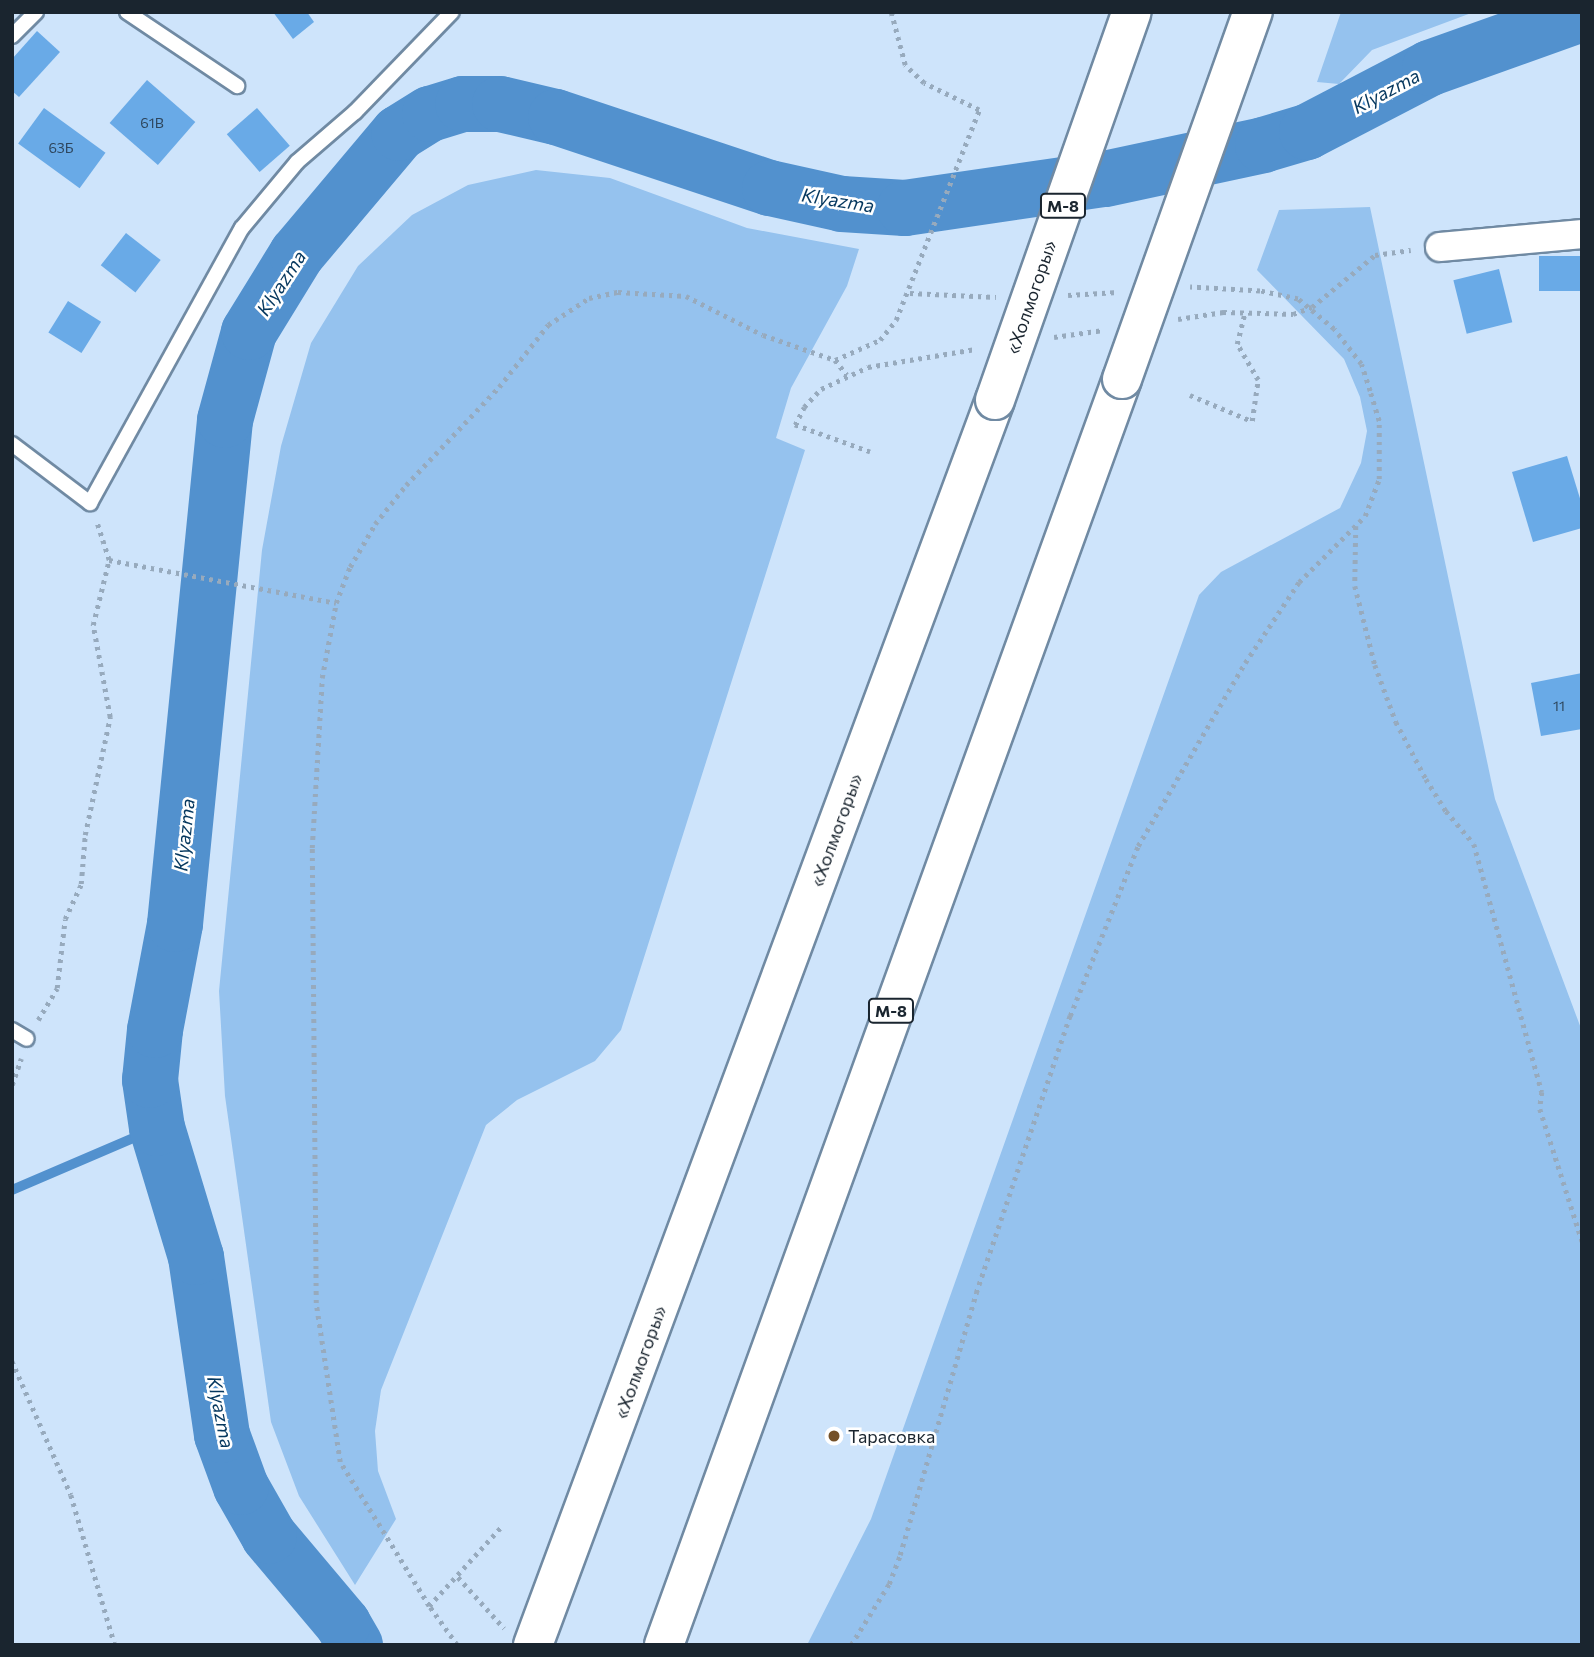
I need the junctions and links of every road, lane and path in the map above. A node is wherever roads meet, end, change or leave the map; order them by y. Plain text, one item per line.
1 (36, 12) edge
2 (127, 12) edge
3 (452, 12) edge
4 (891, 12) edge
5 (1132, 12) edge
6 (1253, 12) edge
7 (12, 36) edge
8 (237, 86) dead end
9 (1582, 234) edge
10 (1440, 247) joint
11 (1187, 287) dead end
12 (1132, 291) dead end
13 (910, 293) junction
14 (1063, 295) dead end
15 (1007, 298) dead end
16 (1312, 307) junction
17 (1245, 312) dead end
18 (835, 360) junction
19 (847, 375) dead end
20 (1190, 396) dead end
21 (795, 425) dead end
22 (12, 444) edge
23 (870, 452) dead end
24 (90, 503) junction
25 (1356, 526) junction
26 (109, 560) junction
27 (336, 603) junction
28 (12, 1030) edge
29 (27, 1039) joint
30 (1582, 1241) edge
31 (12, 1361) edge
32 (502, 1526) dead end
33 (457, 1577) junction
34 (429, 1606) junction
35 (522, 1641) edge
36 (115, 1645) edge
37 (457, 1645) edge
38 (664, 1645) edge
39 (851, 1645) edge

1 - 7 lane
2 - 8 lane
3 - 24 lane
4 - 13 path
5 - 35 highway, «Холмогоры» / М-8, bridge
6 - 38 highway, М-8, bridge
9 - 10 street
10 - 16 path
11 - 16 path
12 - 14 path
13 - 15 path
13 - 18 path
16 - 25 path
17 - 20 path
18 - 19 path
18 - 27 path
21 - 23 path
22 - 24 lane
24 - 26 path
25 - 30 path
25 - 39 path
26 - 27 path
26 - 29 path
27 - 34 path
28 - 29 lane
31 - 36 path
32 - 33 path
33 - 34 path
33 - 35 path
34 - 37 path

